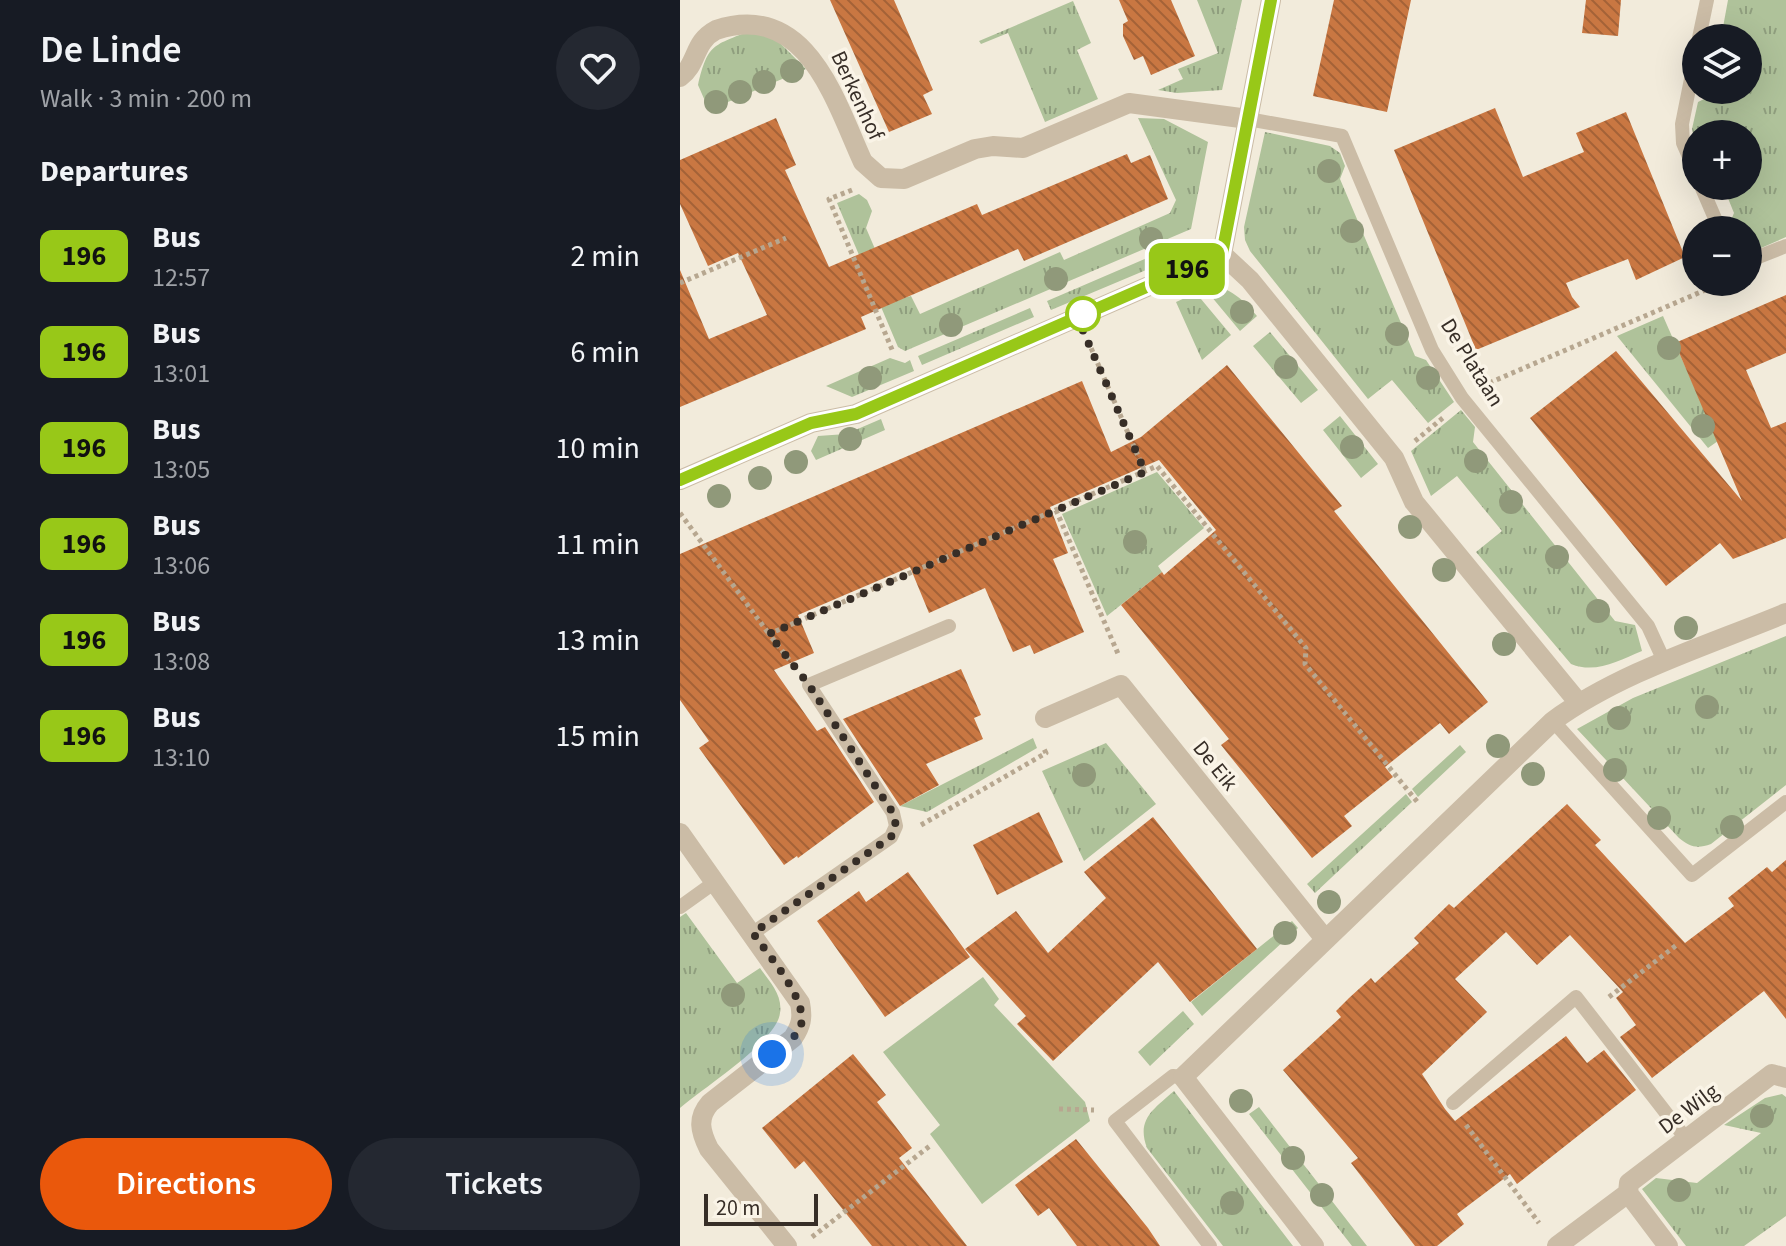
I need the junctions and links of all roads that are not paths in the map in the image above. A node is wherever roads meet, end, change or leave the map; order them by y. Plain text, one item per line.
1 (1271, 0) edge
2 (1707, 0) edge
3 (1702, 24) edge
4 (680, 77) edge
5 (1248, 119) junction
6 (1786, 246) edge
7 (1222, 254) junction
8 (1762, 255) edge
9 (680, 480) edge
10 (1786, 613) edge
11 (949, 626) dead end
12 (1665, 663) junction
13 (1578, 702) junction
14 (1045, 718) dead end
15 (1553, 721) junction
16 (1786, 802) edge
17 (680, 833) edge
18 (715, 882) junction
19 (680, 907) edge
20 (753, 933) junction
21 (1325, 939) junction
22 (1183, 1077) junction
23 (1786, 1078) edge
24 (1453, 1103) road end
25 (1687, 1140) junction
26 (1628, 1193) junction
27 (1552, 1240) edge
28 (787, 1246) edge
29 (1210, 1246) edge
30 (1314, 1246) edge
31 (1668, 1246) edge

1 - 5 street
2 - 3 lane
4 - 5 street, Berkenhof
5 - 7 street
5 - 12 lane, De Plataan
6 - 8 lane
7 - 9 street
7 - 13 street
10 - 12 street
11 - 20 lane
12 - 13 street
13 - 15 street
14 - 21 street, De Eik
15 - 16 lane
15 - 21 street
17 - 18 street
18 - 19 lane
18 - 20 street
20 - 28 street
21 - 22 street
22 - 29 lane
22 - 30 street
23 - 25 street, De Wilg
24 - 25 lane
25 - 26 street, De Wilg
26 - 27 street, De Wilg
26 - 31 street

